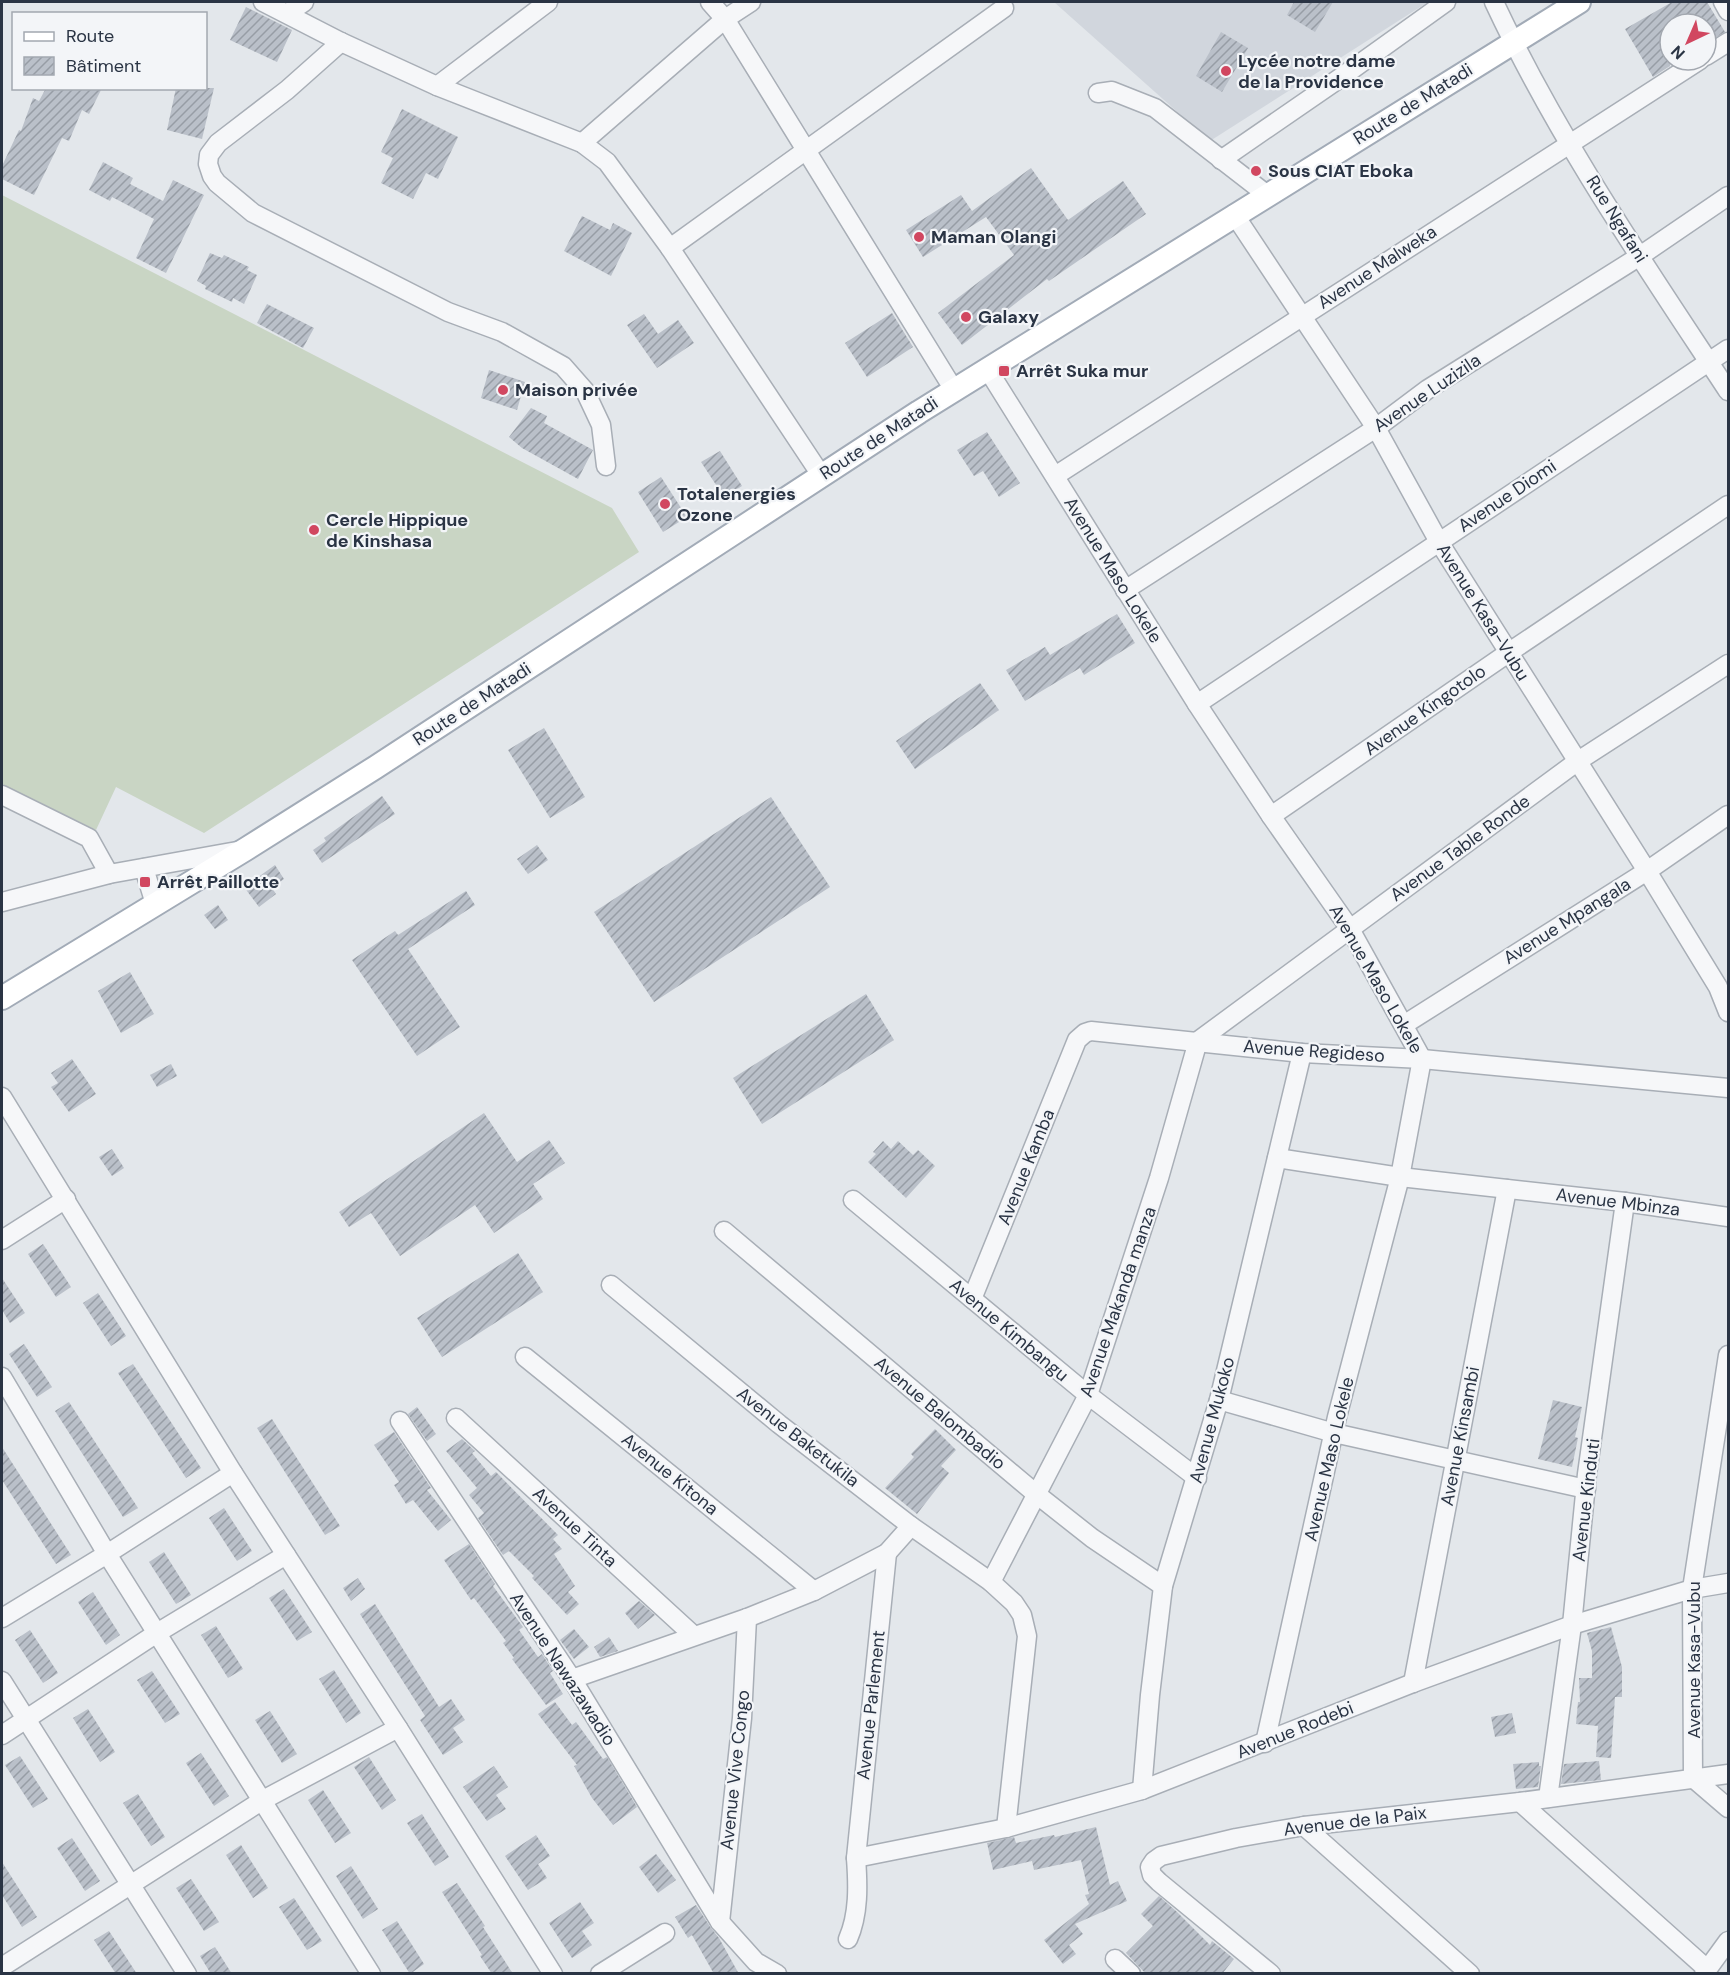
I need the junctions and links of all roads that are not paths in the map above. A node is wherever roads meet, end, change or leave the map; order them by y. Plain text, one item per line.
1 (263, 2) edge
2 (304, 2) edge
3 (548, 2) edge
4 (710, 2) edge
5 (751, 2) edge
6 (1446, 2) edge
7 (1494, 2) edge
8 (1579, 2) edge
9 (1723, 2) edge
10 (1004, 8) dead end
11 (1728, 11) edge
12 (288, 14) junction
13 (725, 19) junction
14 (341, 42) junction
15 (1513, 42) junction
16 (1681, 72) edge
17 (437, 86) junction
18 (1098, 93) dead end
19 (582, 143) junction
20 (1569, 143) junction
21 (807, 150) junction
22 (1221, 160) junction
23 (1266, 194) junction
24 (1728, 196) edge
25 (1234, 214) junction
26 (670, 249) junction
27 (1640, 256) junction
28 (1302, 315) junction
29 (1728, 350) edge
30 (1709, 362) junction
31 (988, 370) junction
32 (954, 390) junction
33 (1728, 391) edge
34 (1376, 428) junction
35 (606, 466) dead end
36 (821, 475) junction
37 (1055, 476) junction
38 (1728, 505) edge
39 (1439, 542) junction
40 (1125, 590) junction
41 (1508, 653) junction
42 (1728, 664) edge
43 (1197, 704) junction
44 (1578, 761) junction
45 (2, 795) edge
46 (1728, 815) edge
47 (1271, 816) junction
48 (246, 849) junction
49 (144, 868) junction
50 (1647, 871) junction
51 (109, 874) junction
52 (2, 902) edge
53 (155, 904) junction
54 (1350, 929) junction
55 (1723, 983) edge
56 (2, 998) edge
57 (1728, 1012) edge
58 (1404, 1024) junction
59 (1081, 1035) joint
60 (1198, 1041) junction
61 (1302, 1053) junction
62 (1422, 1059) junction
63 (1728, 1088) edge
64 (2, 1097) edge
65 (1277, 1158) junction
66 (1400, 1178) junction
67 (1507, 1189) junction
68 (66, 1199) junction
69 (853, 1200) dead end
70 (1625, 1202) junction
71 (1728, 1217) edge
72 (724, 1232) dead end
73 (2, 1240) edge
74 (611, 1285) dead end
75 (972, 1299) junction
76 (1728, 1355) edge
77 (525, 1357) dead end
78 (2, 1377) edge
79 (1088, 1395) junction
80 (1219, 1400) junction
81 (456, 1418) dead end
82 (400, 1421) dead end
83 (1334, 1433) junction
84 (1456, 1459) junction
85 (233, 1473) junction
86 (1197, 1478) junction
87 (1586, 1489) junction
88 (1035, 1494) junction
89 (911, 1526) junction
90 (887, 1553) junction
91 (107, 1554) junction
92 (286, 1555) junction
93 (991, 1582) junction
94 (1728, 1583) edge
95 (1163, 1586) junction
96 (1692, 1589) junction
97 (814, 1591) junction
98 (2, 1618) edge
99 (747, 1618) junction
100 (1572, 1625) junction
101 (157, 1633) junction
102 (693, 1635) junction
103 (572, 1679) junction
104 (2, 1681) edge
105 (1413, 1683) junction
106 (25, 1719) junction
107 (398, 1728) junction
108 (2, 1735) edge
109 (1265, 1743) junction
110 (1728, 1774) edge
111 (1693, 1778) junction
112 (1142, 1791) junction
113 (1548, 1798) junction
114 (263, 1800) junction
115 (1520, 1802) junction
116 (1728, 1808) edge
117 (1304, 1826) junction
118 (1006, 1828) junction
119 (855, 1858) junction
120 (132, 1885) junction
121 (720, 1922) junction
122 (664, 1933) dead end
123 (848, 1939) dead end
124 (1728, 1941) edge
125 (1115, 1959) dead end
126 (6, 1964) edge
127 (1706, 1971) edge
128 (187, 1974) edge
129 (371, 1974) edge
130 (553, 1974) edge
131 (600, 1974) edge
132 (777, 1974) edge
133 (1131, 1974) edge
134 (1271, 1974) edge
135 (1470, 1974) edge

1 - 12 street
2 - 12 street
3 - 17 street
4 - 13 street
5 - 13 street
6 - 22 street
7 - 15 street, Rue Ngafani
8 - 15 main road, Route de Matadi
9 - 11 street
10 - 21 street
12 - 14 street
13 - 19 street
13 - 21 street
14 - 17 street
14 - 35 street
15 - 20 street, Rue Ngafani
15 - 23 main road, Route de Matadi
16 - 20 street, Avenue Malweka
17 - 19 street
18 - 22 street
19 - 26 street
20 - 27 street, Rue Ngafani
20 - 28 street, Avenue Malweka
21 - 26 street
21 - 32 street
22 - 23 street
23 - 25 main road, Route de Matadi
24 - 27 street, Avenue Luzizila
25 - 28 street, Avenue Kasa-Vubu
25 - 31 main road, Route de Matadi
26 - 36 street
27 - 30 street, Rue Ngafani
27 - 34 street, Avenue Luzizila
28 - 34 street, Avenue Kasa-Vubu
28 - 37 street, Avenue Malweka
29 - 30 street, Avenue Diomi
30 - 33 street, Rue Ngafani
30 - 39 street, Avenue Diomi
31 - 32 main road, Route de Matadi
31 - 37 street, Avenue Maso Lokele
32 - 36 main road, Route de Matadi
34 - 39 street, Avenue Kasa-Vubu
34 - 40 street, Avenue Luzizila
36 - 48 main road, Route de Matadi
37 - 40 street, Avenue Maso Lokele
38 - 41 street, Avenue Kingotolo
39 - 41 street, Avenue Kasa-Vubu
39 - 43 street, Avenue Diomi
40 - 43 street, Avenue Maso Lokele
41 - 44 street, Avenue Kasa-Vubu
41 - 47 street, Avenue Kingotolo
42 - 44 street, Avenue Table Ronde
43 - 47 street, Avenue Maso Lokele
44 - 50 street, Avenue Kasa-Vubu
44 - 54 street, Avenue Table Ronde
45 - 51 street
46 - 50 street, Avenue Mpangala
47 - 54 street, Avenue Maso Lokele
48 - 49 street
48 - 53 main road, Route de Matadi
49 - 51 street
49 - 53 street
50 - 55 street, Avenue Kasa-Vubu
50 - 58 street, Avenue Mpangala
51 - 52 street
53 - 56 main road, Route de Matadi
54 - 58 street, Avenue Maso Lokele
54 - 60 street, Avenue Table Ronde
55 - 57 street, Avenue Kasa-Vubu
58 - 62 street, Avenue Maso Lokele
59 - 60 street, Avenue Regideso
59 - 75 street, Avenue Kamba
60 - 61 street, Avenue Regideso
60 - 79 street, Avenue Makanda manza
61 - 62 street, Avenue Regideso
61 - 65 street, Avenue Mukoko
62 - 63 street, Avenue Regideso
62 - 66 street, Avenue Maso Lokele
64 - 68 street
65 - 66 street, Avenue Mbinza
65 - 80 street, Avenue Mukoko
66 - 67 street, Avenue Mbinza
66 - 83 street, Avenue Maso Lokele
67 - 70 street, Avenue Mbinza
67 - 84 street, Avenue Kinsambi
68 - 73 street
68 - 85 street
69 - 75 street, Avenue Kimbangu
70 - 71 street, Avenue Mbinza
70 - 87 street, Avenue Kinduti
72 - 88 street, Avenue Balombadio
74 - 89 street, Avenue Baketukila
75 - 79 street, Avenue Kimbangu
76 - 96 street, Avenue Kasa-Vubu
77 - 97 street, Avenue Kitona
78 - 91 street
79 - 86 street, Avenue Kimbangu
79 - 88 street, Avenue Makanda manza
80 - 83 street
80 - 86 street, Avenue Mukoko
81 - 102 street, Avenue Tinta
82 - 103 street, Avenue Nawazawadio
83 - 84 street
83 - 109 street, Avenue Maso Lokele
84 - 87 street
84 - 105 street, Avenue Kinsambi
85 - 91 street
85 - 92 street
86 - 95 street, Avenue Mukoko
87 - 100 street, Avenue Kinduti
88 - 93 street, Avenue Makanda manza
88 - 95 street, Avenue Balombadio
89 - 90 street
89 - 93 street, Avenue Baketukila
90 - 97 street
90 - 119 street, Avenue Parlement
91 - 98 street
91 - 101 street
92 - 101 street
92 - 107 street
93 - 118 street, Avenue Baketukila
94 - 96 street, Avenue Rodebi
95 - 112 street, Avenue Mukoko
96 - 100 street, Avenue Rodebi
96 - 111 street, Avenue Kasa-Vubu
97 - 99 street
99 - 102 street
99 - 121 street, Avenue Vive Congo
100 - 105 street, Avenue Rodebi
100 - 113 street, Avenue Kinduti
101 - 106 street
101 - 114 street
102 - 103 street
103 - 121 street, Avenue Nawazawadio
104 - 106 street
105 - 109 street, Avenue Rodebi
106 - 108 street
106 - 120 street
107 - 114 street
107 - 130 street
109 - 112 street, Avenue Rodebi
110 - 111 street, Avenue de la Paix
111 - 113 street, Avenue de la Paix
111 - 116 street
112 - 118 street, Avenue Rodebi
113 - 115 street, Avenue de la Paix
114 - 120 street
114 - 129 street
115 - 117 street, Avenue de la Paix
115 - 127 street
117 - 134 street, Avenue de la Paix
117 - 135 street
118 - 119 street, Avenue Rodebi
119 - 123 street, Avenue Parlement
120 - 126 street
120 - 128 street
121 - 132 street, Avenue Nawazawadio
122 - 131 street
124 - 127 street
125 - 133 street

